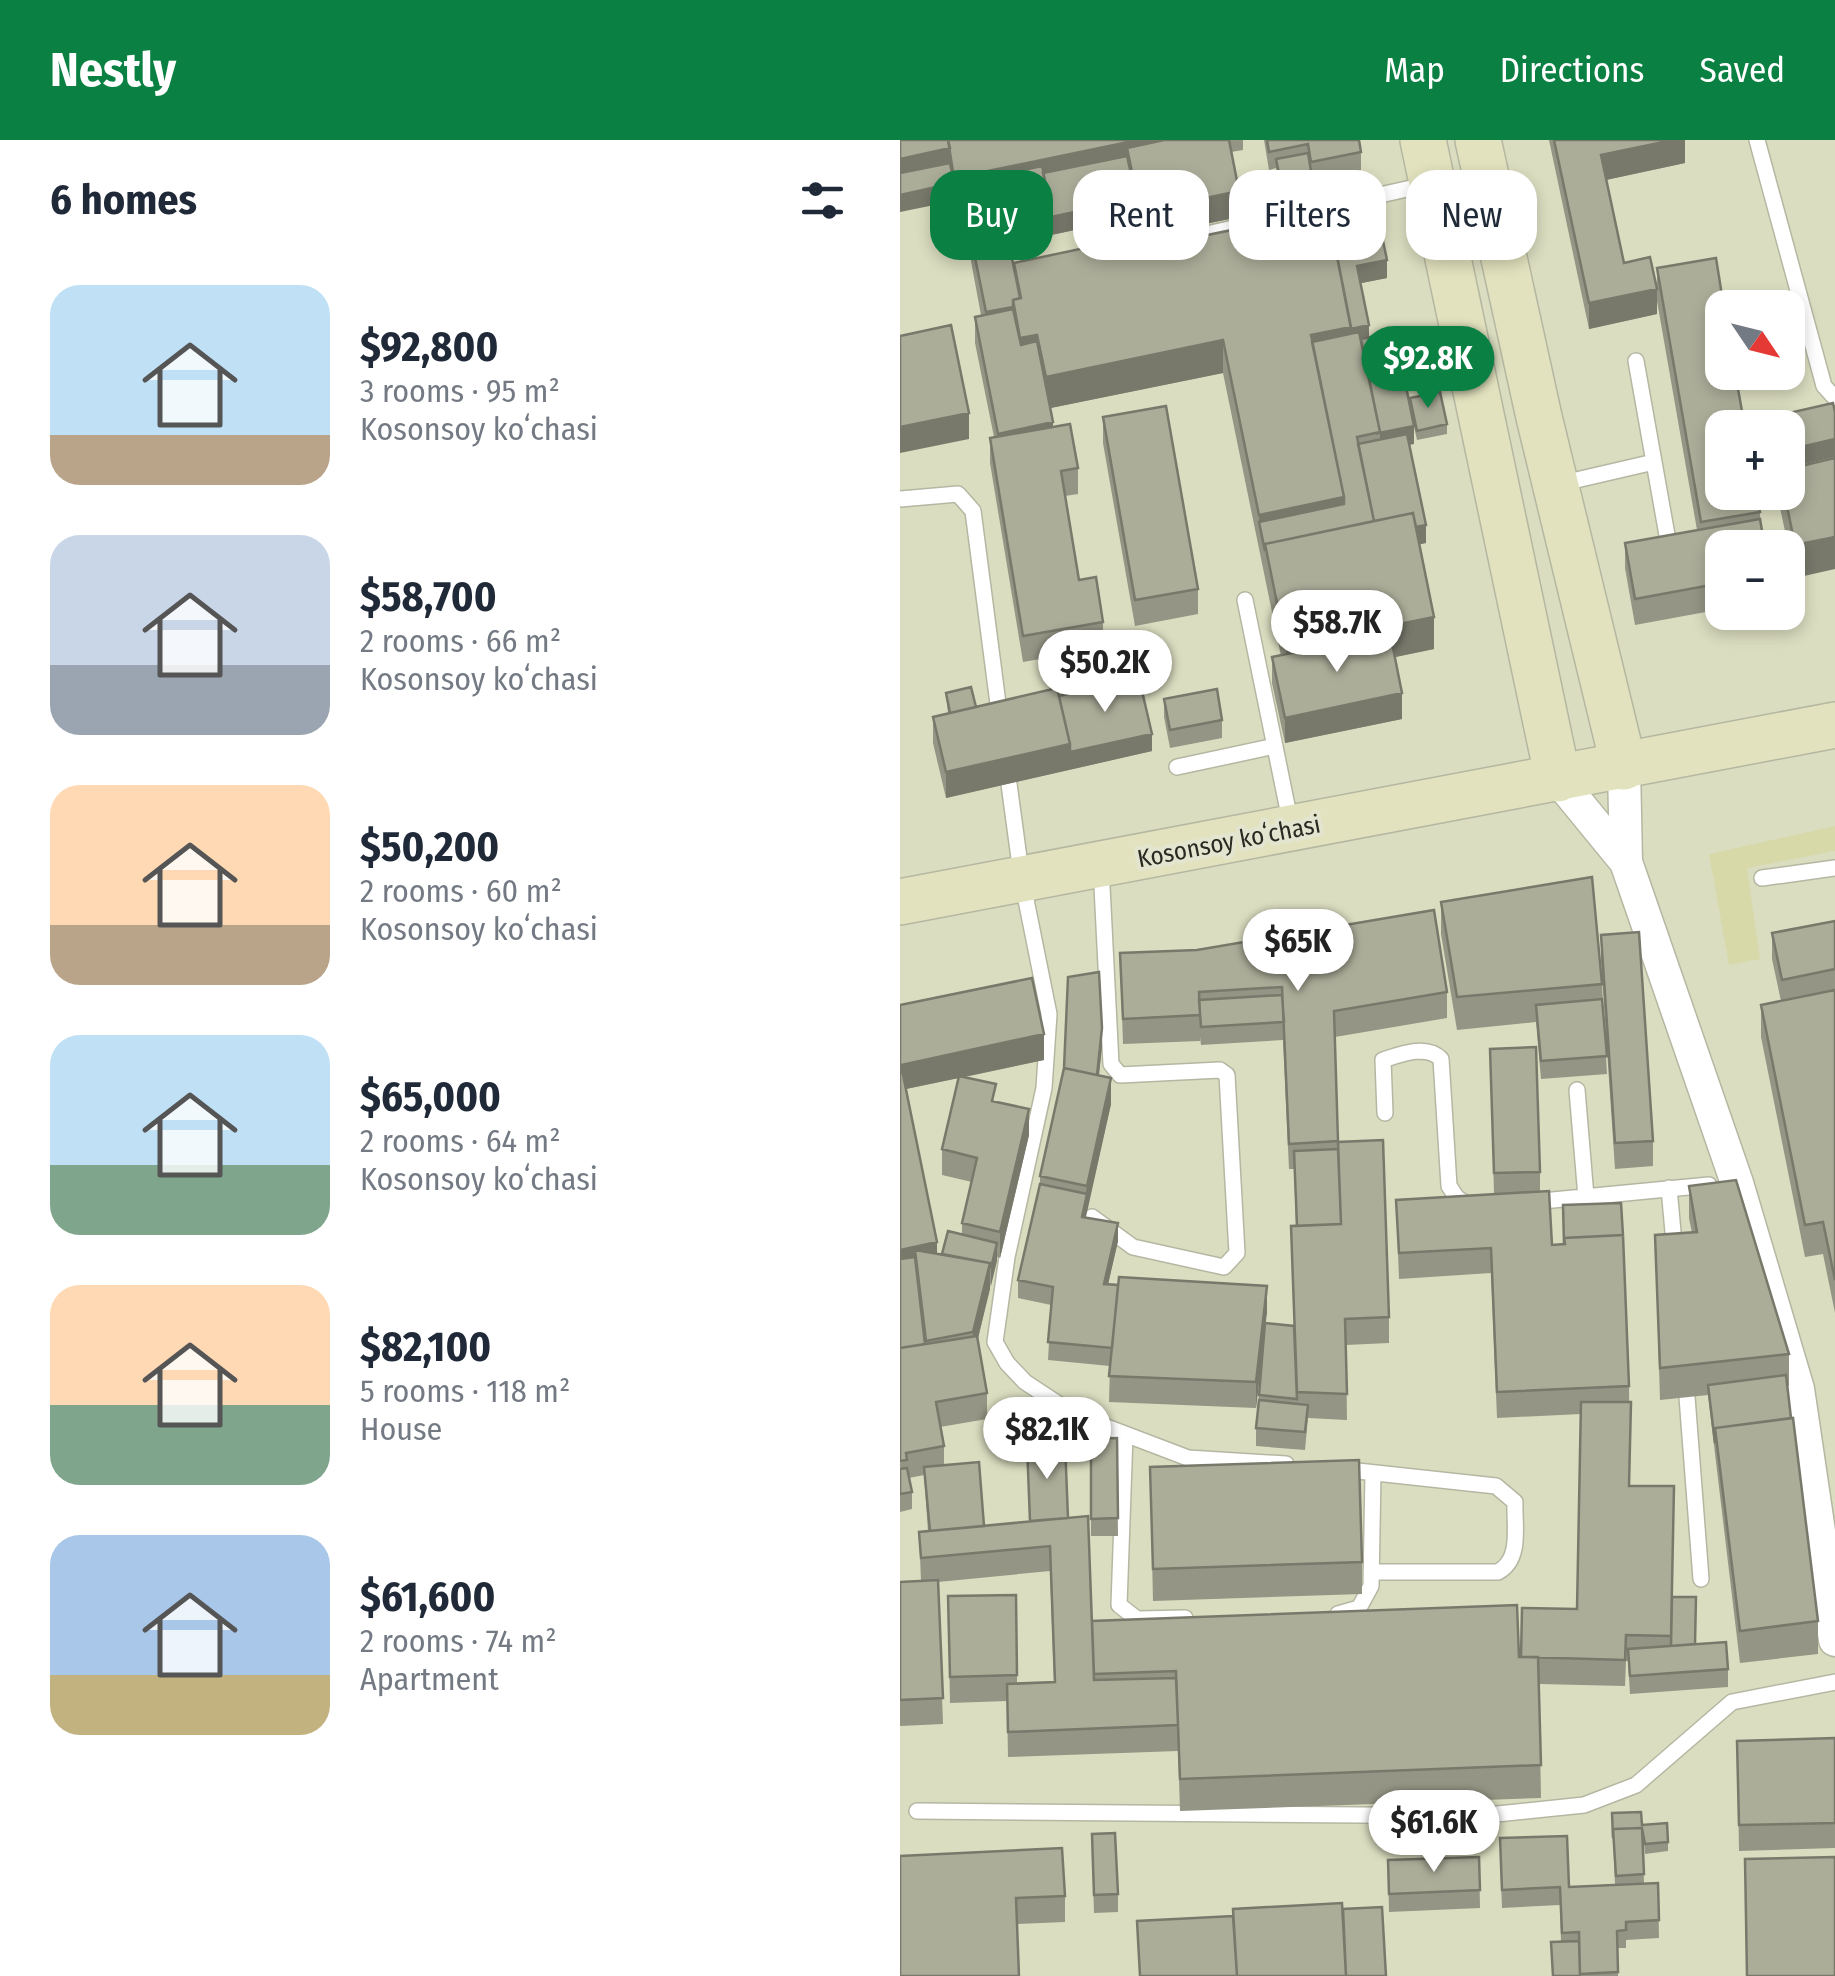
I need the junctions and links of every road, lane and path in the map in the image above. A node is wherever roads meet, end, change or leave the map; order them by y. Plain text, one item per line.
1 (1478, 140) edge
2 (1757, 140) edge
3 (1428, 161) edge
4 (1209, 227) edge
5 (1636, 361) dead end
6 (1835, 398) edge
7 (1654, 462) junction
8 (1555, 485) junction
9 (900, 498) edge
10 (1667, 535) edge
11 (1245, 600) dead end
12 (1835, 724) edge
13 (1002, 727) edge
14 (1275, 746) junction
15 (1624, 766) junction
16 (1178, 767) dead end
17 (1558, 779) junction
18 (1009, 784) edge
19 (1292, 829) junction
20 (1626, 862) junction
21 (1101, 867) junction
22 (1835, 868) edge
23 (1762, 878) dead end
24 (1022, 880) junction
25 (900, 902) edge
26 (1576, 1090) dead end
27 (1385, 1112) dead end
28 (1738, 1184) junction
29 (1670, 1188) junction
30 (1586, 1197) junction
31 (1510, 1204) edge
32 (1492, 1206) edge
33 (1092, 1216) edge
34 (1676, 1266) edge
35 (1686, 1398) dead end
36 (1125, 1434) junction
37 (1296, 1464) edge
38 (1316, 1467) edge
39 (1373, 1473) junction
40 (1371, 1572) junction
41 (1701, 1579) dead end
42 (1328, 1615) edge
43 (1194, 1618) edge
44 (1835, 1640) edge
45 (1835, 1682) edge
46 (917, 1811) dead end

1 - 8 street
2 - 6 lane
3 - 4 lane
3 - 17 street
5 - 7 lane
7 - 8 lane
7 - 10 lane
8 - 15 street
9 - 13 lane
11 - 14 lane
12 - 15 street, Kosonsoy koʻchasi
14 - 16 lane
14 - 19 lane
15 - 17 street, Kosonsoy koʻchasi
15 - 20 street
17 - 19 street, Kosonsoy koʻchasi
17 - 20 street
18 - 24 lane
19 - 21 street, Kosonsoy koʻchasi
20 - 28 street
21 - 24 street, Kosonsoy koʻchasi
21 - 33 lane
22 - 23 lane
24 - 25 street, Kosonsoy koʻchasi
24 - 36 lane
26 - 30 lane
27 - 32 lane
28 - 29 lane
28 - 44 street
29 - 30 lane
29 - 34 lane
30 - 31 lane
35 - 41 lane
36 - 37 lane
36 - 43 lane
38 - 39 lane
39 - 40 lane
39 - 40 lane
40 - 42 lane
45 - 46 lane

